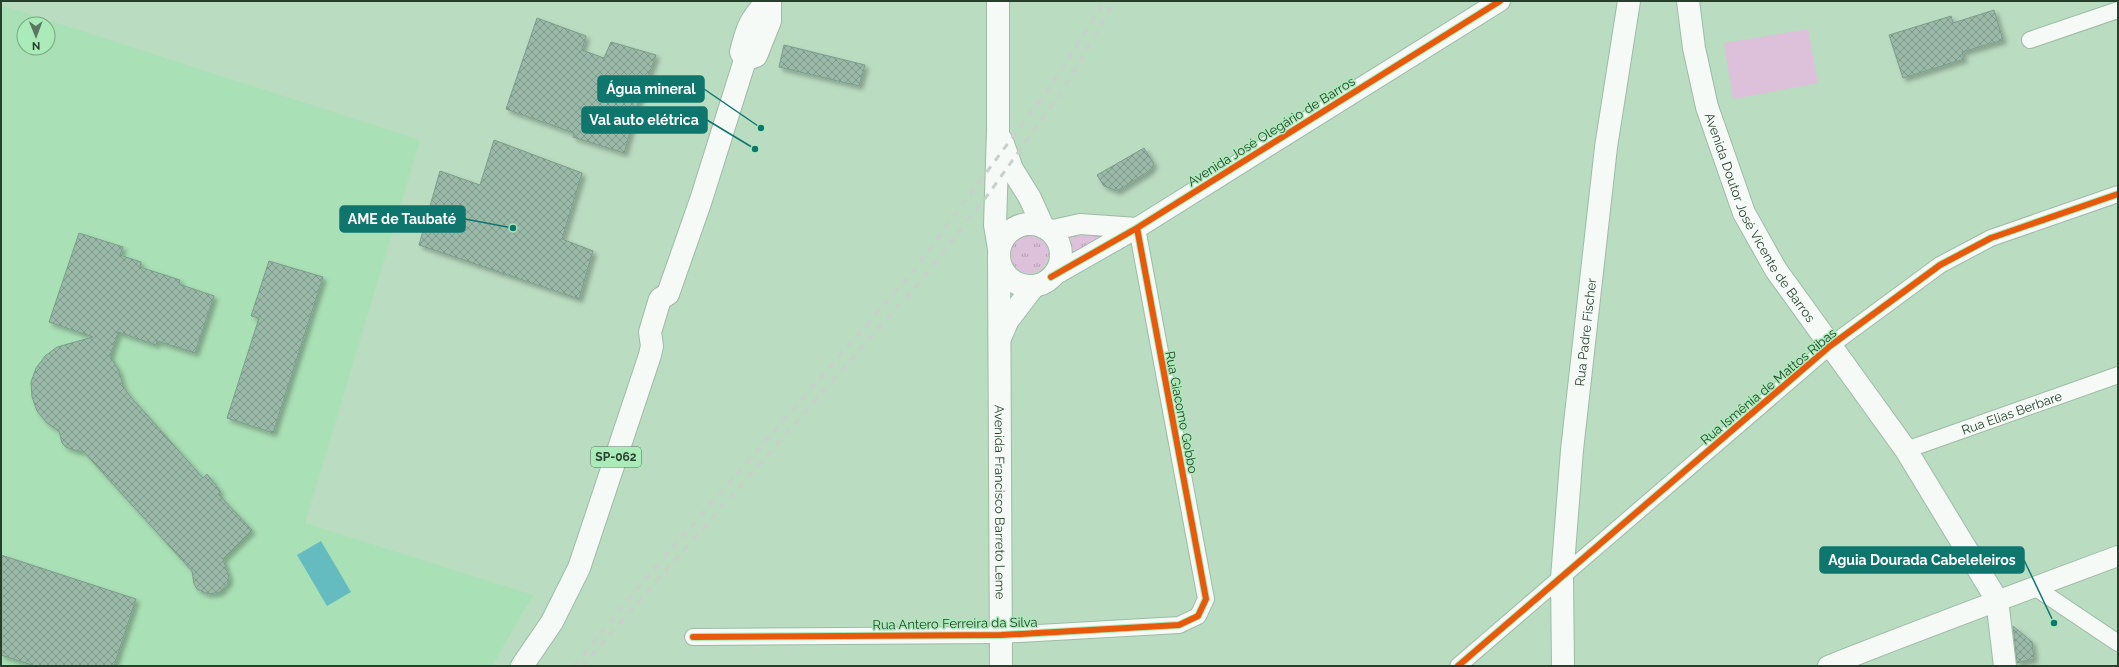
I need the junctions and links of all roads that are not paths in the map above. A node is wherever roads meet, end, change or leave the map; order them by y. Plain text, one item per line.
1 (769, 1) edge
2 (998, 1) edge
3 (1500, 1) edge
4 (1629, 1) edge
5 (1688, 1) edge
6 (2118, 10) edge
7 (2030, 40) dead end
8 (998, 131) junction
9 (2118, 194) edge
10 (1136, 228) junction
11 (1046, 229) junction
12 (999, 254) junction
13 (1043, 282) junction
14 (1000, 339) junction
15 (1830, 346) junction
16 (2118, 375) edge
17 (1906, 450) junction
18 (2118, 556) edge
19 (1562, 578) junction
20 (2036, 588) junction
21 (1206, 599) joint
22 (1997, 600) junction
23 (1001, 635) junction
24 (692, 637) dead end
25 (2118, 643) edge
26 (522, 666) edge
27 (1001, 666) edge
28 (1458, 666) edge
29 (1563, 666) edge
30 (1828, 666) edge
31 (2005, 666) edge

1 - 26 main road, SP-062
2 - 8 main road
3 - 10 street, Avenida José Olegário de Barros
4 - 19 main road, Rua Padre Fischer
5 - 15 main road, Avenida Doutor José Vicente de Barros
6 - 7 street
8 - 11 main road
8 - 12 main road
9 - 15 street, Rua Ismênia de Mattos Ribas
10 - 11 street
10 - 13 street, Avenida José Olegário de Barros
10 - 21 street, Rua Giacomo Gobbo
11 - 12 main road
11 - 13 main road
12 - 13 main road
12 - 14 main road, Avenida Francisco Barreto Leme
13 - 14 main road, Avenida Francisco Barreto Leme
14 - 23 main road, Avenida Francisco Barreto Leme
15 - 17 main road, Avenida Doutor José Vicente de Barros
15 - 19 street, Rua Ismênia de Mattos Ribas
16 - 17 street, Rua Elias Berbare
17 - 22 main road, Avenida Doutor José Vicente de Barros
18 - 20 street
19 - 28 street, Rua Ismênia de Mattos Ribas
19 - 29 main road, Rua Padre Fischer
20 - 22 street
20 - 25 street
21 - 23 street, Rua Antero Ferreira da Silva
22 - 30 street
22 - 31 main road, Avenida Doutor José Vicente de Barros
23 - 24 street, Rua Antero Ferreira da Silva
23 - 27 main road, Avenida Francisco Barreto Leme

